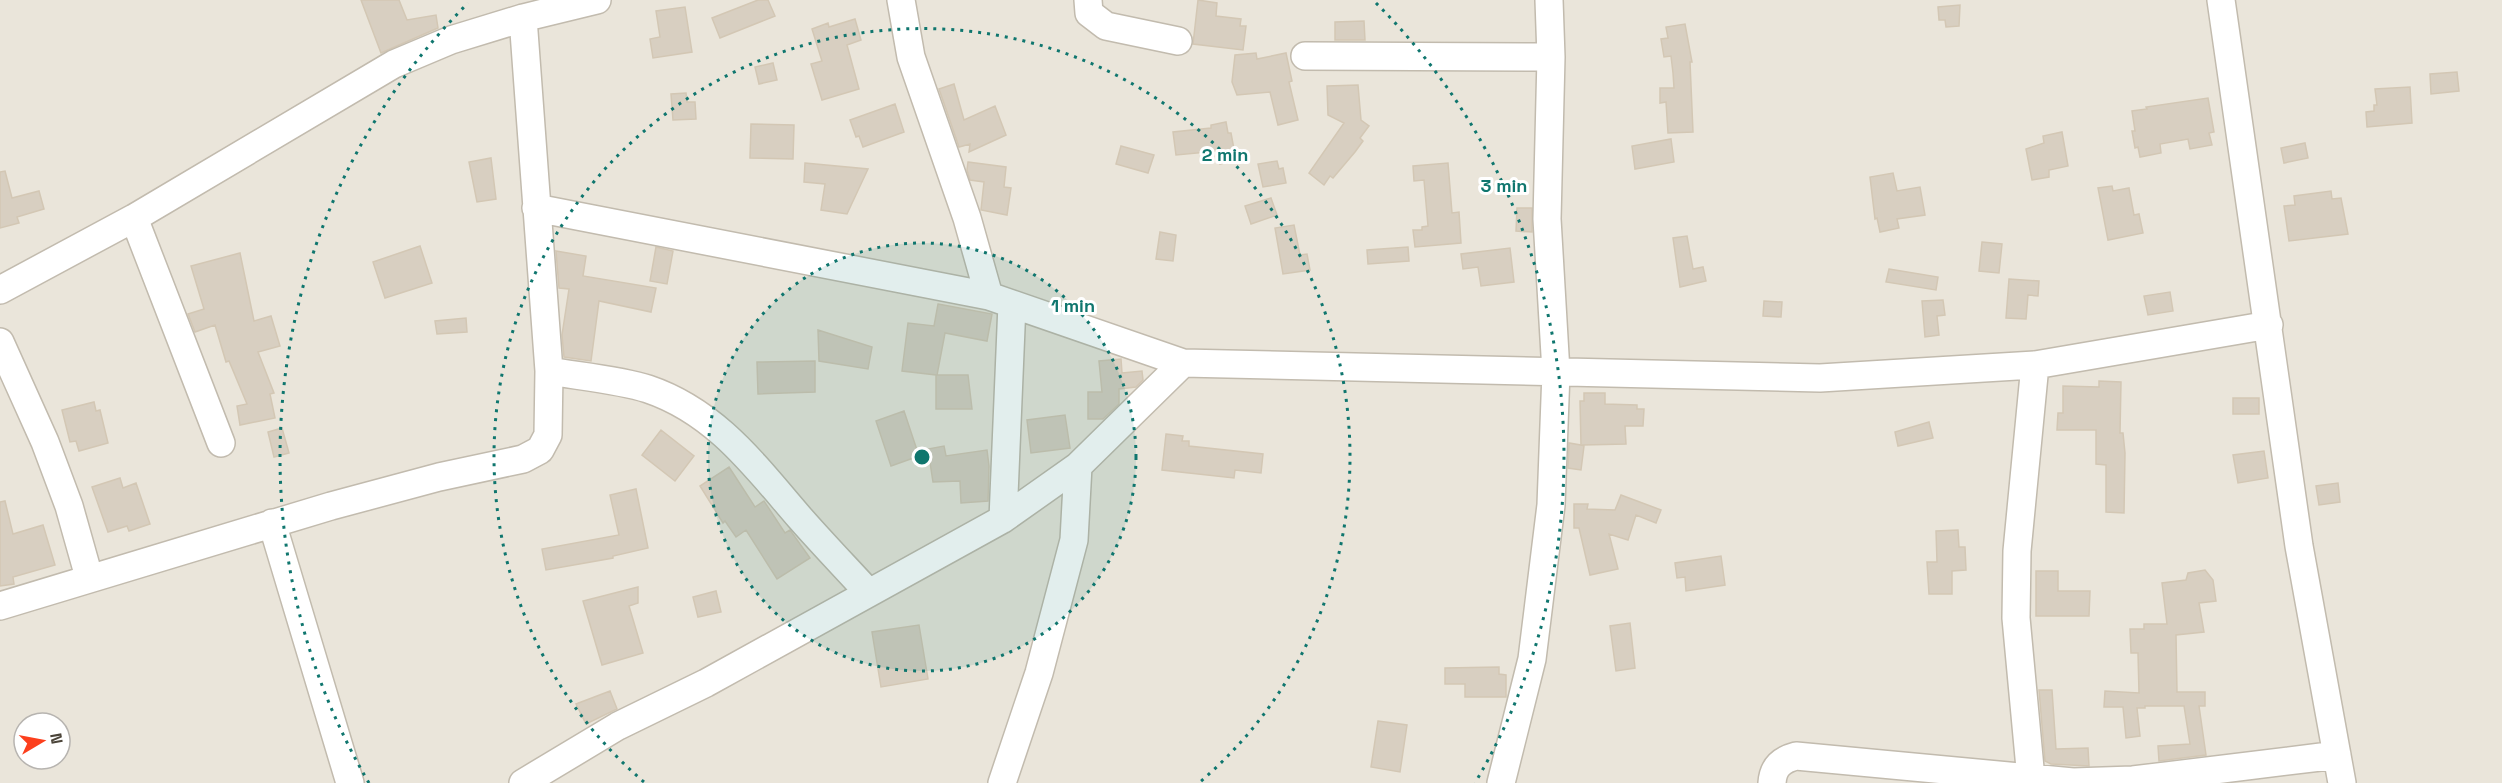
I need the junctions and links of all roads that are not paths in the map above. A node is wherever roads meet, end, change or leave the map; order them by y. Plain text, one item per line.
1 (597, 0) edge
2 (901, 0) edge
3 (1088, 0) edge
4 (1549, 0) edge
5 (2221, 0) edge
6 (565, 4) edge
7 (522, 18) junction
8 (1178, 41) dead end
9 (1305, 56) dead end
10 (1551, 57) junction
11 (536, 208) junction
12 (134, 218) junction
13 (0, 290) edge
14 (1001, 300) junction
15 (2269, 325) junction
16 (0, 342) edge
17 (1183, 363) junction
18 (2035, 365) junction
19 (549, 371) junction
20 (1556, 372) junction
21 (221, 443) dead end
22 (1078, 466) junction
23 (1003, 519) junction
24 (272, 524) junction
25 (89, 578) junction
26 (868, 592) junction
27 (0, 606) edge
28 (2337, 755) junction
29 (2031, 779) junction
30 (2133, 782) edge
31 (350, 783) edge
32 (523, 783) edge
33 (1002, 783) edge
34 (1501, 783) edge
35 (1772, 783) edge
36 (2342, 783) edge

1 - 6 street
2 - 14 street
3 - 8 street
4 - 10 street
5 - 15 street
6 - 7 street
7 - 11 street
7 - 12 street
9 - 10 street
10 - 20 street
11 - 14 street
11 - 19 street
12 - 13 street
12 - 21 street
14 - 17 street
14 - 23 street
15 - 18 street
15 - 28 street
16 - 25 street
17 - 20 street
17 - 22 street
18 - 20 street
18 - 29 street
19 - 24 street
19 - 26 street
20 - 34 street
22 - 23 street
22 - 33 street
23 - 26 street
24 - 25 street
24 - 31 street
25 - 27 street
26 - 32 street
28 - 30 street
28 - 36 street
29 - 30 street
29 - 35 street

